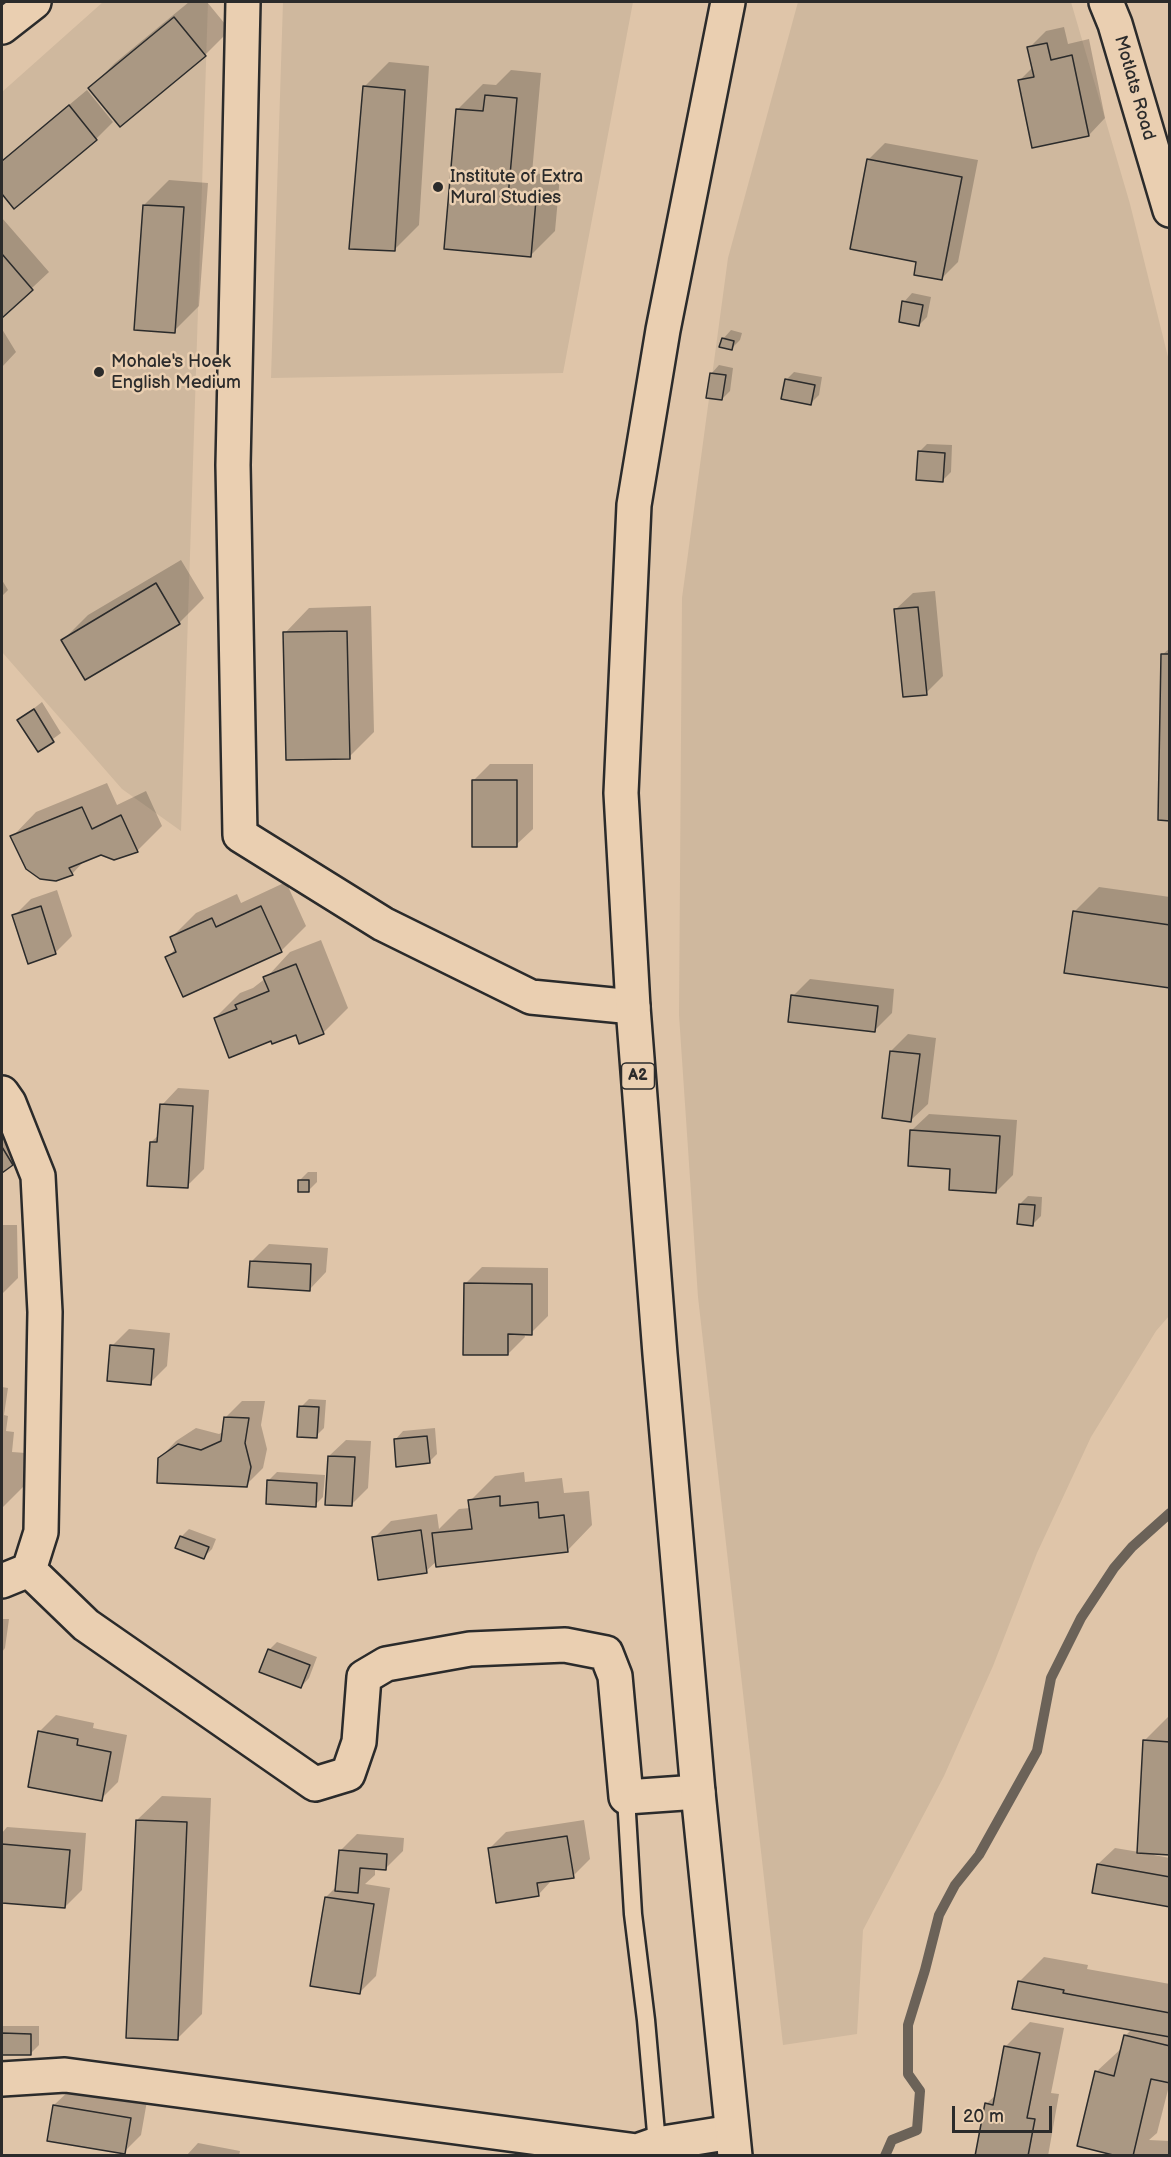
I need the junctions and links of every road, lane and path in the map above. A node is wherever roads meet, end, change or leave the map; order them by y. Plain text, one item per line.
1 (34, 2) edge
2 (243, 2) edge
3 (728, 2) edge
4 (1106, 2) edge
5 (2, 27) edge
6 (1170, 210) edge
7 (633, 1007) junction
8 (2, 1093) edge
9 (15, 1575) edge
10 (698, 1792) junction
11 (626, 1797) junction
12 (2, 2079) edge
13 (733, 2144) edge
14 (644, 2150) edge

1 - 5 street
2 - 7 street
3 - 7 street, A2
4 - 6 street, Motlats Road
7 - 10 street, A2
8 - 9 street
9 - 11 street
10 - 11 street
10 - 13 street, A2
11 - 14 lane
12 - 14 street
13 - 14 street

